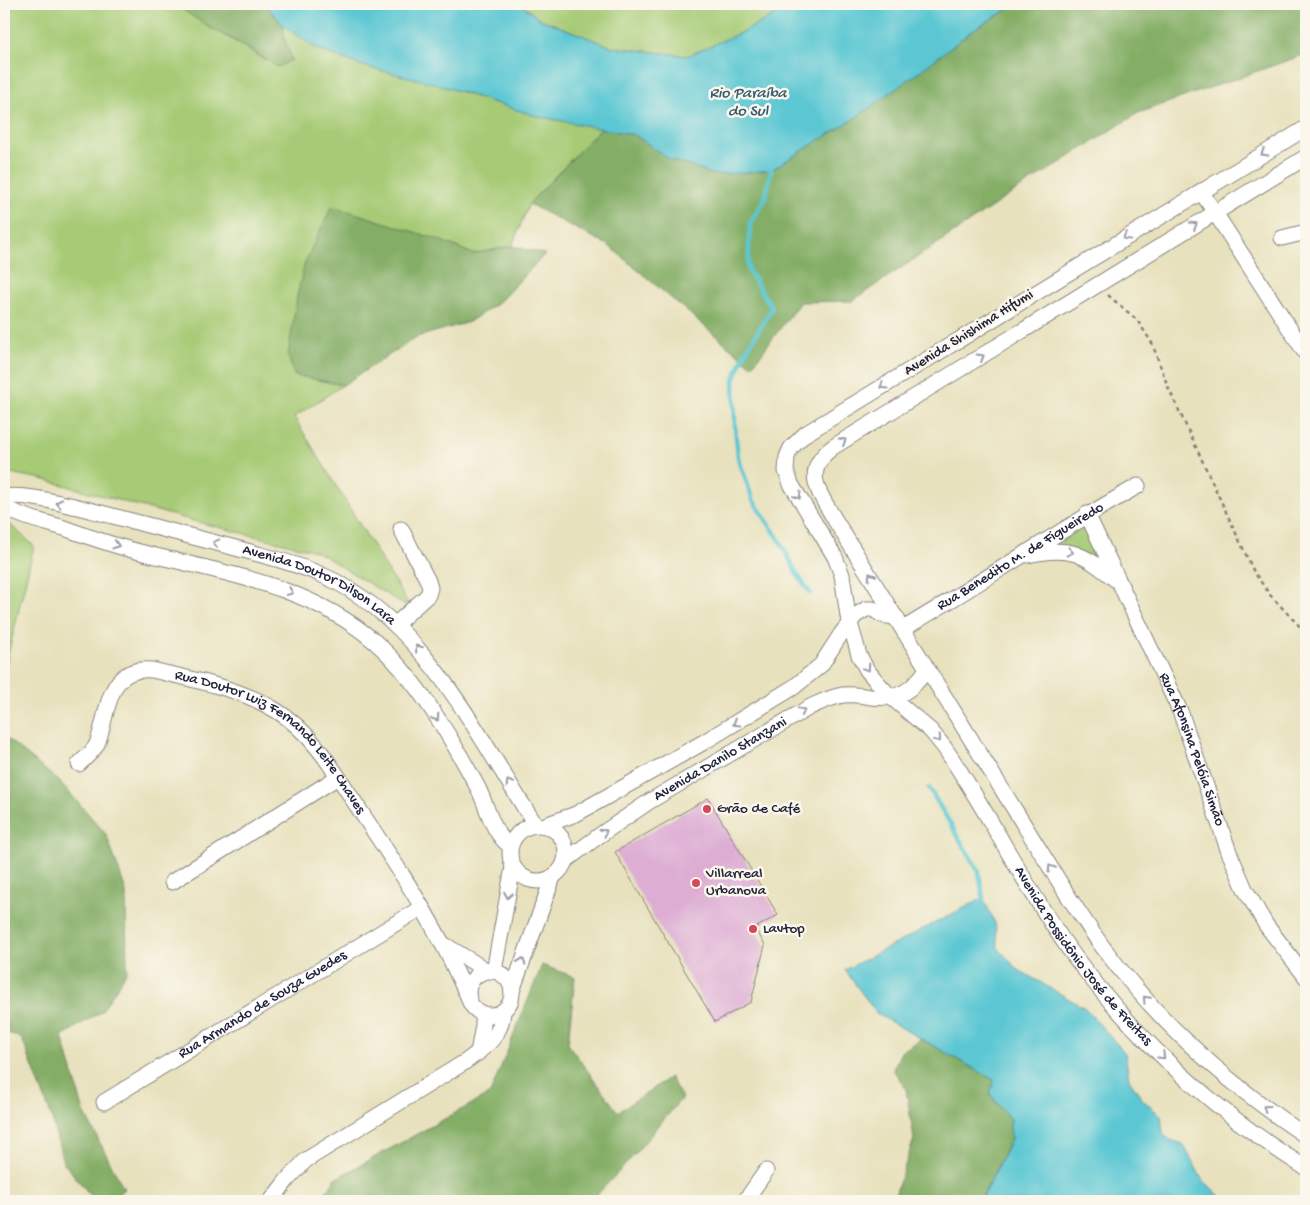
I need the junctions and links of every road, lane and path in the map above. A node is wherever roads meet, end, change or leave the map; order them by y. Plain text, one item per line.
1 (1306, 128) edge
2 (1306, 157) edge
3 (1201, 191) junction
4 (1215, 212) junction
5 (1306, 232) edge
6 (1282, 238) dead end
7 (1097, 286) junction
8 (1306, 354) edge
9 (1138, 486) dead end
10 (4, 497) edge
11 (4, 507) edge
12 (1087, 514) junction
13 (401, 529) dead end
14 (1022, 557) junction
15 (275, 558) junction
16 (1119, 582) junction
17 (267, 584) junction
18 (848, 620) junction
19 (396, 624) junction
20 (900, 624) junction
21 (1306, 633) edge
22 (927, 668) junction
23 (896, 701) junction
24 (79, 764) dead end
25 (338, 777) junction
26 (540, 825) junction
27 (510, 846) junction
28 (565, 862) junction
29 (514, 867) junction
30 (553, 877) junction
31 (172, 882) dead end
32 (422, 908) junction
33 (443, 944) junction
34 (490, 971) junction
35 (1306, 977) edge
36 (512, 991) junction
37 (468, 996) junction
38 (503, 1011) junction
39 (483, 1014) junction
40 (478, 1053) junction
41 (104, 1102) dead end
42 (1306, 1136) edge
43 (1306, 1168) edge
44 (766, 1171) dead end
45 (271, 1201) edge
46 (745, 1201) edge

1 -> 3 street, Avenida Shishima Hifumi
2 - 4 street, Avenida Shishima Hifumi
3 - 4 street
3 -> 18 street, Avenida Shishima Hifumi
7 -> 4 street, Avenida Shishima Hifumi
4 - 8 street
5 - 6 street
20 -> 7 street, Avenida Shishima Hifumi
7 - 21 path
9 - 12 street, Rua Benedito M. de Figueiredo
15 -> 10 street, Avenida Doutor Dilson Lara
11 -> 17 street, Avenida Doutor Dilson Lara
12 - 14 street, Rua Benedito M. de Figueiredo
12 - 16 street, Rua Afonsina Pelóia Simão
13 - 19 street
14 -> 16 street
14 - 20 street, Rua Benedito M. de Figueiredo
15 - 17 street
15 - 19 street, Avenida Doutor Dilson Lara
16 - 35 street, Rua Afonsina Pelóia Simão
17 -> 27 street, Avenida Doutor Dilson Lara
18 - 20 street, Avenida Danilo Stanzani
18 -> 23 street, Avenida Shishima Hifumi
18 -> 26 street, Avenida Danilo Stanzani
26 -> 19 street, Avenida Doutor Dilson Lara
20 - 22 street, Avenida Shishima Hifumi
22 - 23 street
42 -> 22 street, Avenida Possidônio José de Freitas
28 -> 23 street, Avenida Danilo Stanzani
23 -> 43 street, Avenida Possidônio José de Freitas
24 - 25 street, Rua Doutor Luiz Fernando Leite Chaves
25 - 31 street
25 - 32 street, Rua Doutor Luiz Fernando Leite Chaves
26 - 27 street
26 - 28 street
27 - 29 street
28 - 30 street
29 - 30 street
29 -> 34 street
36 -> 30 street
32 - 33 street, Rua Doutor Luiz Fernando Leite Chaves
32 - 41 street, Rua Armando de Souza Guedes
33 - 34 street, Rua Doutor Luiz Fernando Leite Chaves
33 - 37 street, Rua Doutor Luiz Fernando Leite Chaves
34 - 36 street
34 - 37 street
36 - 38 street
37 - 39 street
38 - 39 street
38 - 40 street
39 - 40 street
40 - 45 street
44 - 46 street

